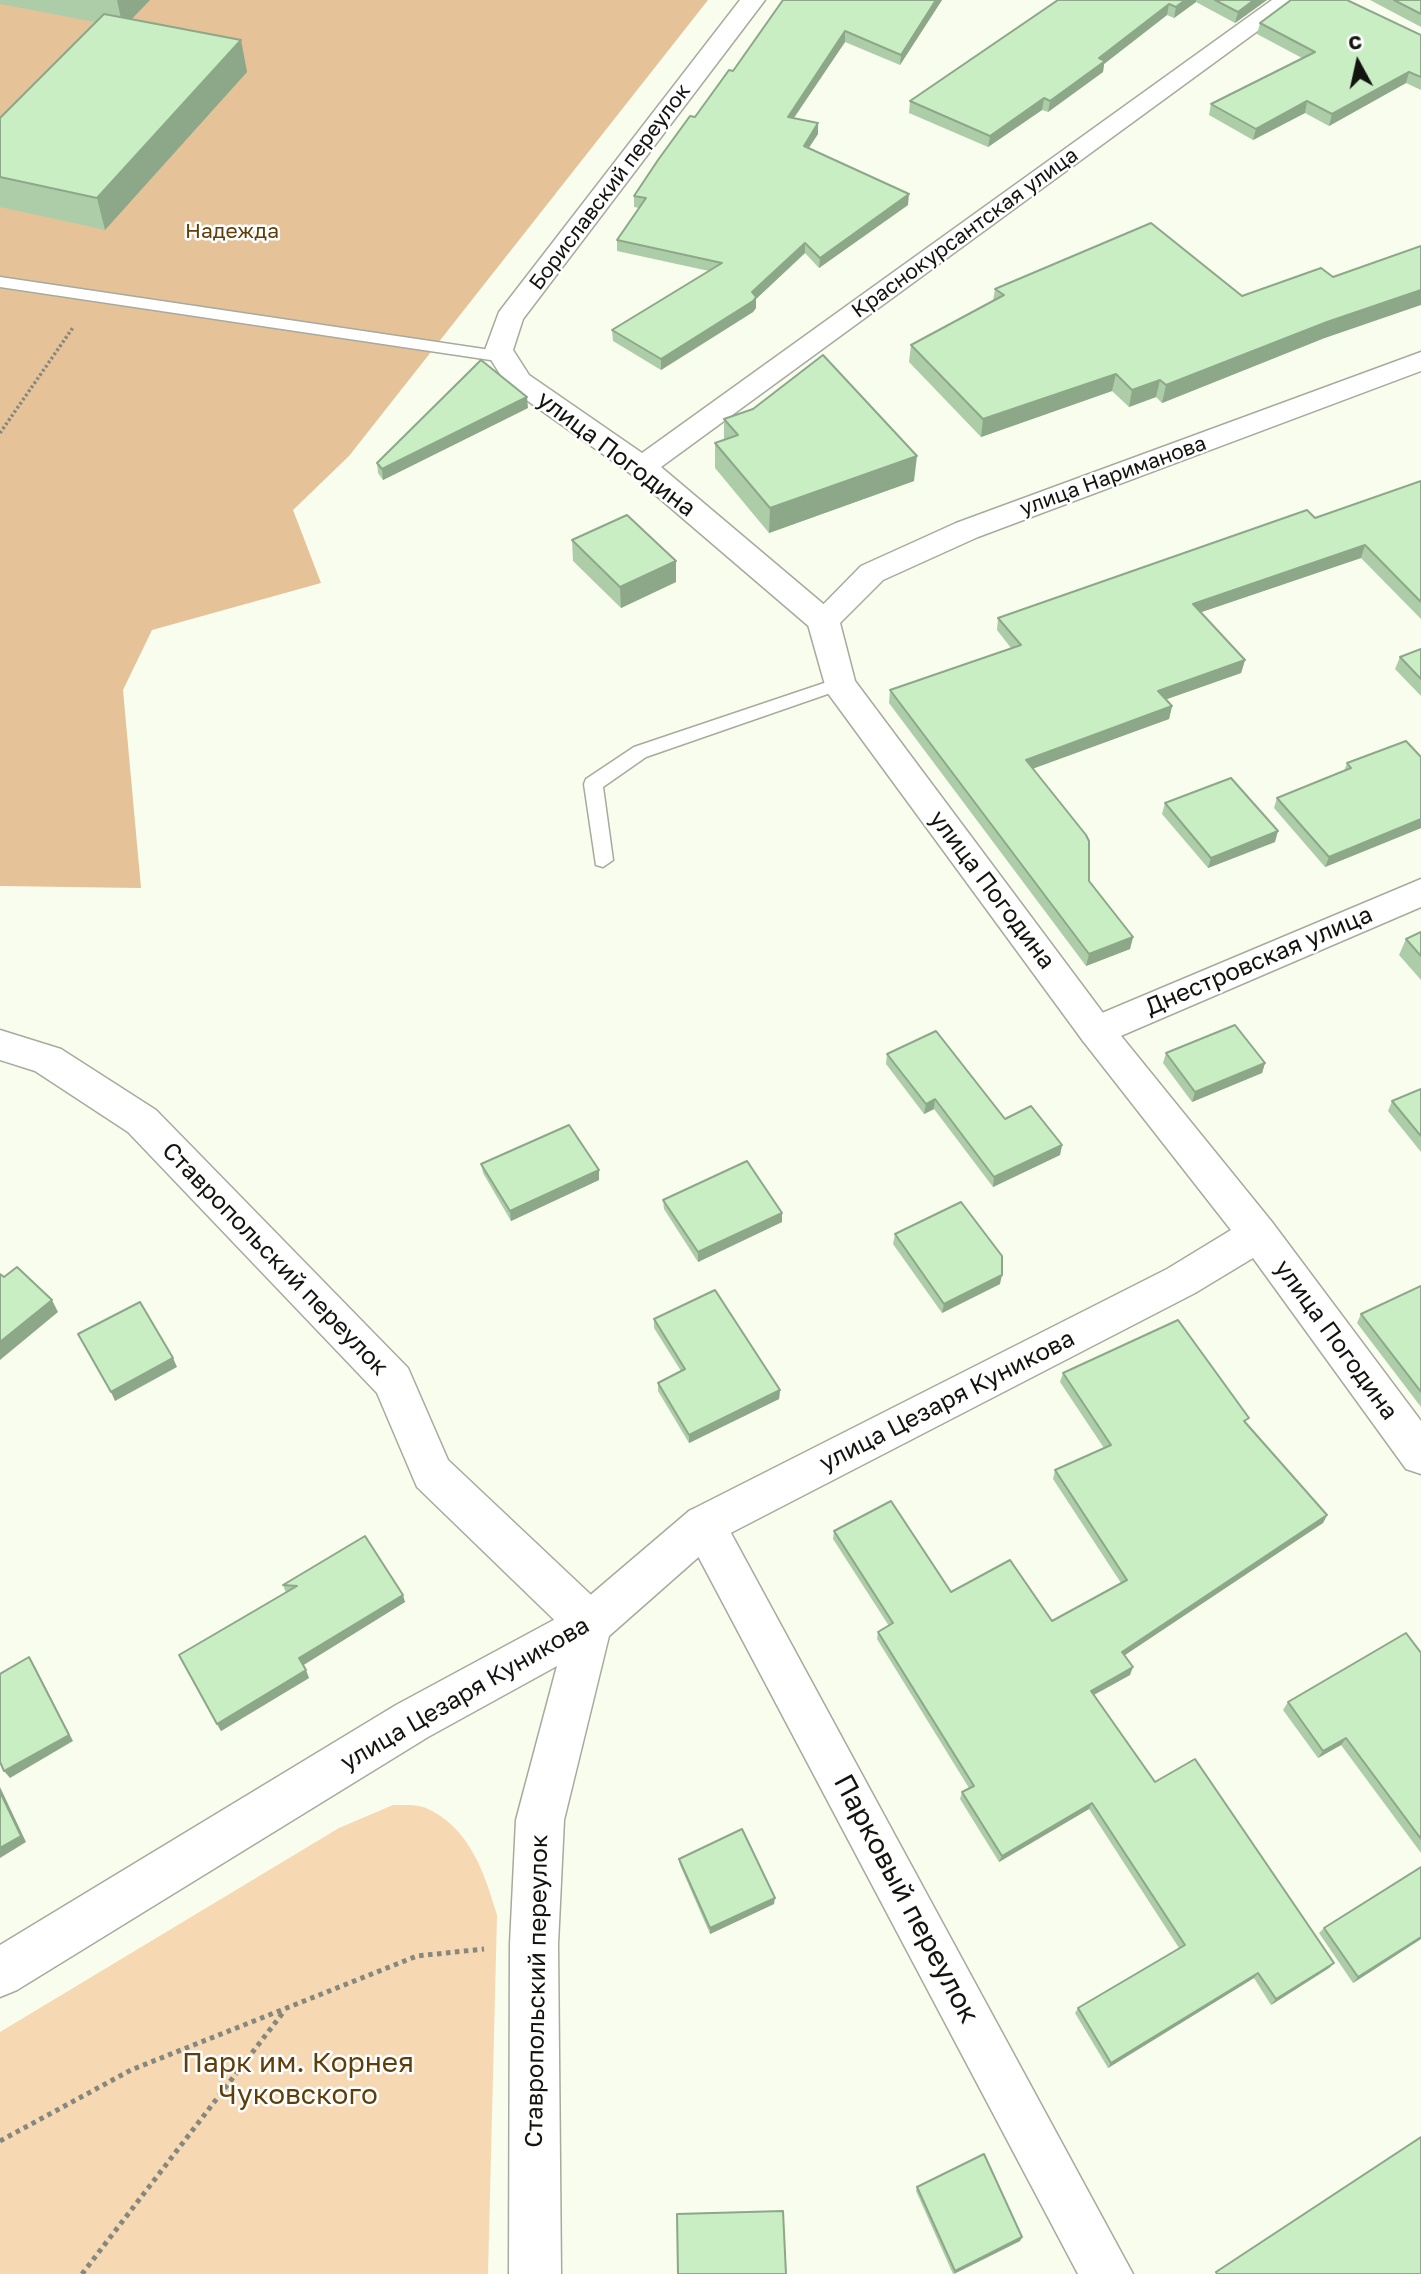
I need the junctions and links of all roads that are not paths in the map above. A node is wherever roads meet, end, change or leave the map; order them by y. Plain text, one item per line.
1 (753, 0) edge
2 (1288, 0) edge
3 (0, 282) edge
4 (1421, 361) edge
5 (511, 369) junction
6 (642, 467) junction
7 (823, 621) junction
8 (839, 684) junction
9 (603, 860) dead end
10 (1421, 892) edge
11 (1096, 1031) junction
12 (0, 1045) edge
13 (1258, 1234) junction
14 (1421, 1455) edge
15 (704, 1525) junction
16 (590, 1624) junction
17 (0, 1973) edge
18 (535, 2274) edge
19 (1107, 2274) edge

1 - 5 street, Бориславский переулок
2 - 6 street, Краснокурсантская улица
3 - 5 lane
4 - 7 street, улица Нариманова
5 - 6 street, улица Погодина
6 - 7 street, улица Погодина
7 - 8 street, улица Погодина
8 - 9 lane
8 - 11 street, улица Погодина
10 - 11 street, Днестровская улица
11 - 13 street, улица Погодина
12 - 16 street, Ставропольский переулок
13 - 14 street, улица Погодина
13 - 15 street, улица Цезаря Куникова
15 - 16 street, улица Цезаря Куникова
15 - 19 street, Парковый переулок
16 - 17 street, улица Цезаря Куникова
16 - 18 street, Ставропольский переулок

